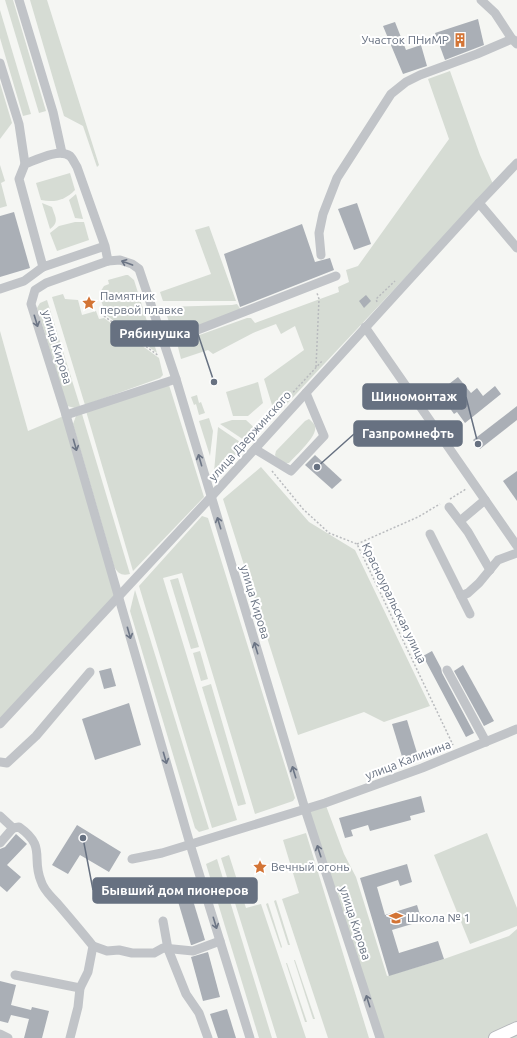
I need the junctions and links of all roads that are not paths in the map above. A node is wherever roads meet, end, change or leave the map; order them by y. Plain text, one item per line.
1 (19, 0) edge
2 (481, 0) edge
3 (515, 42) edge
4 (0, 63) edge
5 (62, 153) junction
6 (517, 163) edge
7 (25, 164) junction
8 (479, 203) junction
9 (105, 246) junction
10 (517, 248) edge
11 (321, 255) dead end
12 (108, 261) junction
13 (43, 267) junction
14 (336, 276) dead end
15 (0, 289) edge
16 (365, 327) junction
17 (164, 343) junction
18 (176, 379) junction
19 (306, 393) junction
20 (66, 415) junction
21 (255, 449) junction
22 (211, 497) junction
23 (485, 500) junction
24 (447, 503) road end
25 (460, 521) junction
26 (430, 534) dead end
27 (517, 546) edge
28 (517, 554) edge
29 (490, 570) junction
30 (118, 596) junction
31 (461, 596) junction
32 (470, 614) dead end
33 (448, 670) dead end
34 (90, 672) dead end
35 (0, 724) edge
36 (516, 732) edge
37 (486, 742) junction
38 (0, 762) edge
39 (305, 809) junction
40 (0, 816) edge
41 (13, 828) junction
42 (0, 843) edge
43 (190, 844) junction
44 (132, 859) dead end
45 (163, 921) dead end
46 (220, 941) junction
47 (93, 946) junction
48 (168, 949) junction
49 (15, 974) dead end
50 (80, 988) junction
51 (517, 1028) edge
52 (0, 1034) edge
53 (8, 1038) edge
54 (70, 1038) edge
55 (208, 1038) edge
56 (250, 1038) edge
57 (380, 1038) edge
58 (494, 1038) edge

1 - 5 street
2 - 3 street
3 - 11 street
4 - 7 street
5 - 7 street
5 - 9 street
6 - 8 street, улица Дзержинского
7 - 13 street
8 - 10 street
8 - 16 street, улица Дзержинского
9 - 12 street
9 - 13 street
17 -> 12 street, улица Кирова
12 -> 20 street, улица Кирова
13 - 15 street
14 - 17 street
16 - 19 street, улица Дзержинского
16 - 23 street
17 - 18 street, улица Кирова
18 - 20 street
22 -> 18 street, улица Кирова
19 - 21 street, улица Дзержинского
19 - 21 street
20 -> 30 street, улица Кирова
21 - 22 street, улица Дзержинского
22 - 30 street, улица Дзержинского
39 -> 22 street, улица Кирова
23 - 25 street
23 - 27 street
24 - 25 street
25 - 29 street
26 - 31 street
28 - 29 street
29 - 31 street
30 - 35 street, улица Дзержинского
30 -> 43 street, улица Кирова
31 - 32 street
33 - 37 street
34 - 38 street
36 - 37 street, улица Калинина
37 - 39 street, улица Калинина
39 - 43 street, улица Калинина
57 -> 39 street, улица Кирова
40 - 41 street
41 - 42 street
41 - 47 street
43 - 44 street, улица Калинина
43 -> 46 street, улица Кирова
45 - 48 street
46 - 48 street
46 - 56 street, улица Кирова
47 - 48 street
47 - 50 street
48 - 55 street
49 - 50 street
50 - 54 street
51 - 58 main road
52 - 53 street

